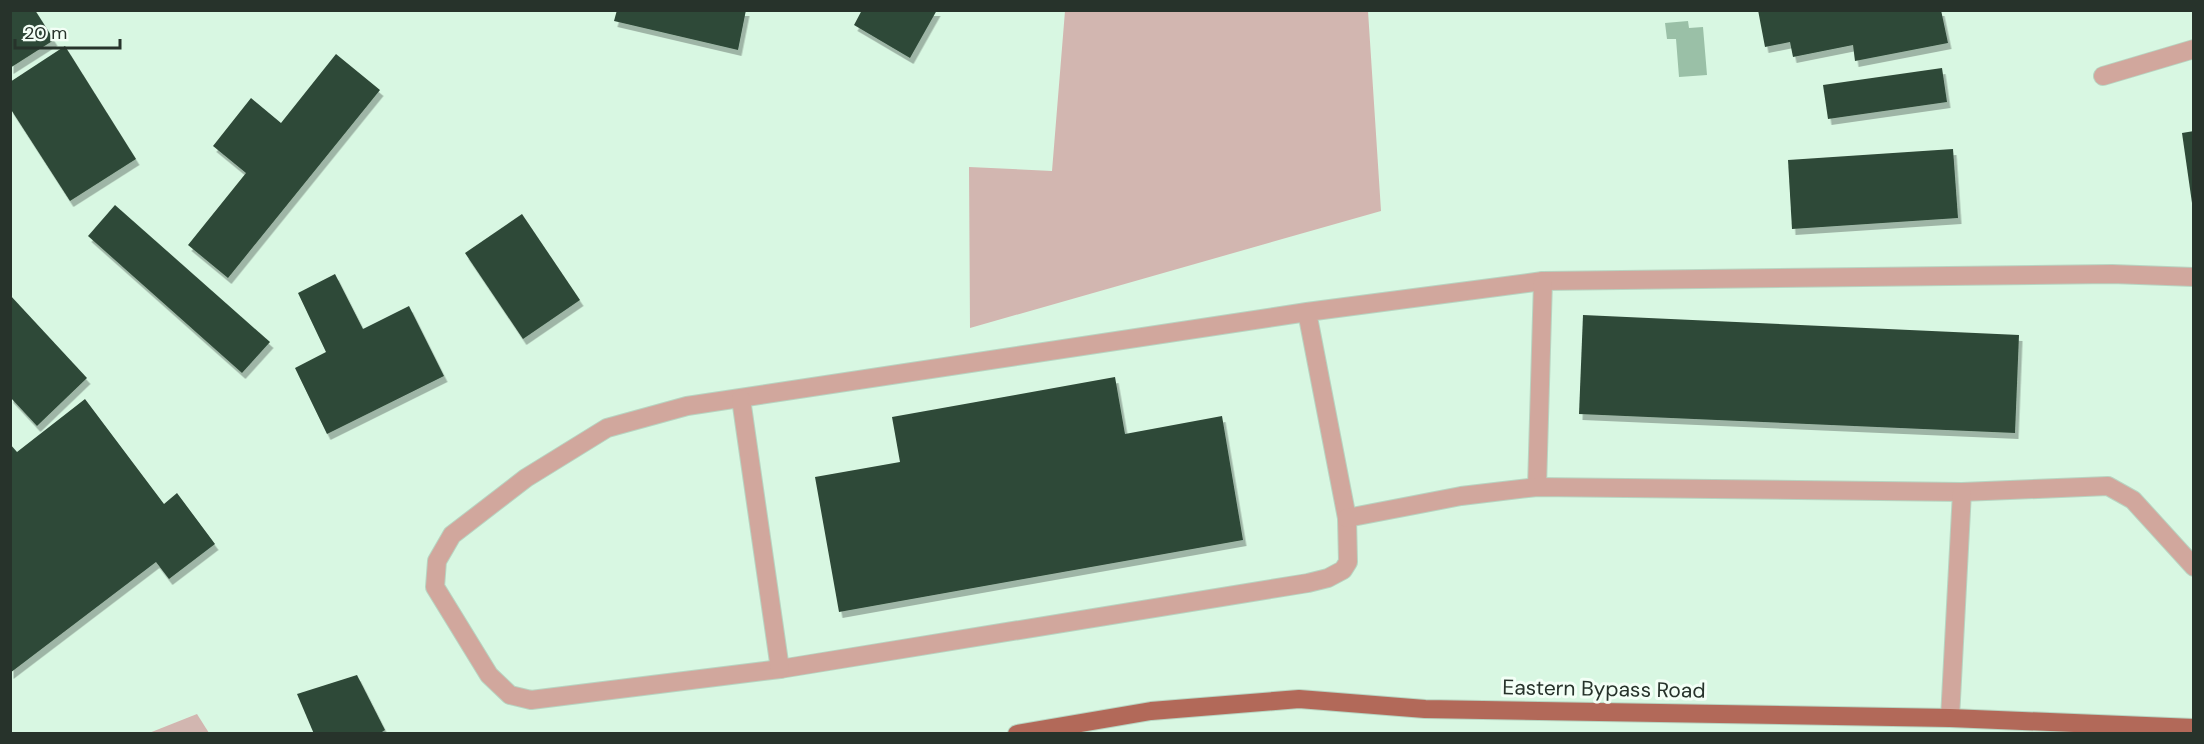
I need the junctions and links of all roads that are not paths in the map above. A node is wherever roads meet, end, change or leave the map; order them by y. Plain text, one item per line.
1 (2193, 49) edge
2 (2103, 76) dead end
3 (2193, 277) edge
4 (1543, 281) junction
5 (1307, 312) junction
6 (741, 399) junction
7 (1537, 487) junction
8 (1962, 492) junction
9 (1347, 518) junction
10 (2193, 567) edge
11 (780, 669) junction
12 (1950, 718) junction
13 (2193, 728) edge
14 (1017, 734) edge

1 - 2 street
3 - 4 street
4 - 5 street
4 - 7 street
5 - 6 street
5 - 9 street
6 - 11 street
6 - 11 street
7 - 8 street
7 - 9 street
8 - 10 street
8 - 12 street
9 - 11 street
12 - 13 main road, Eastern Bypass Road
12 - 14 main road, Eastern Bypass Road

